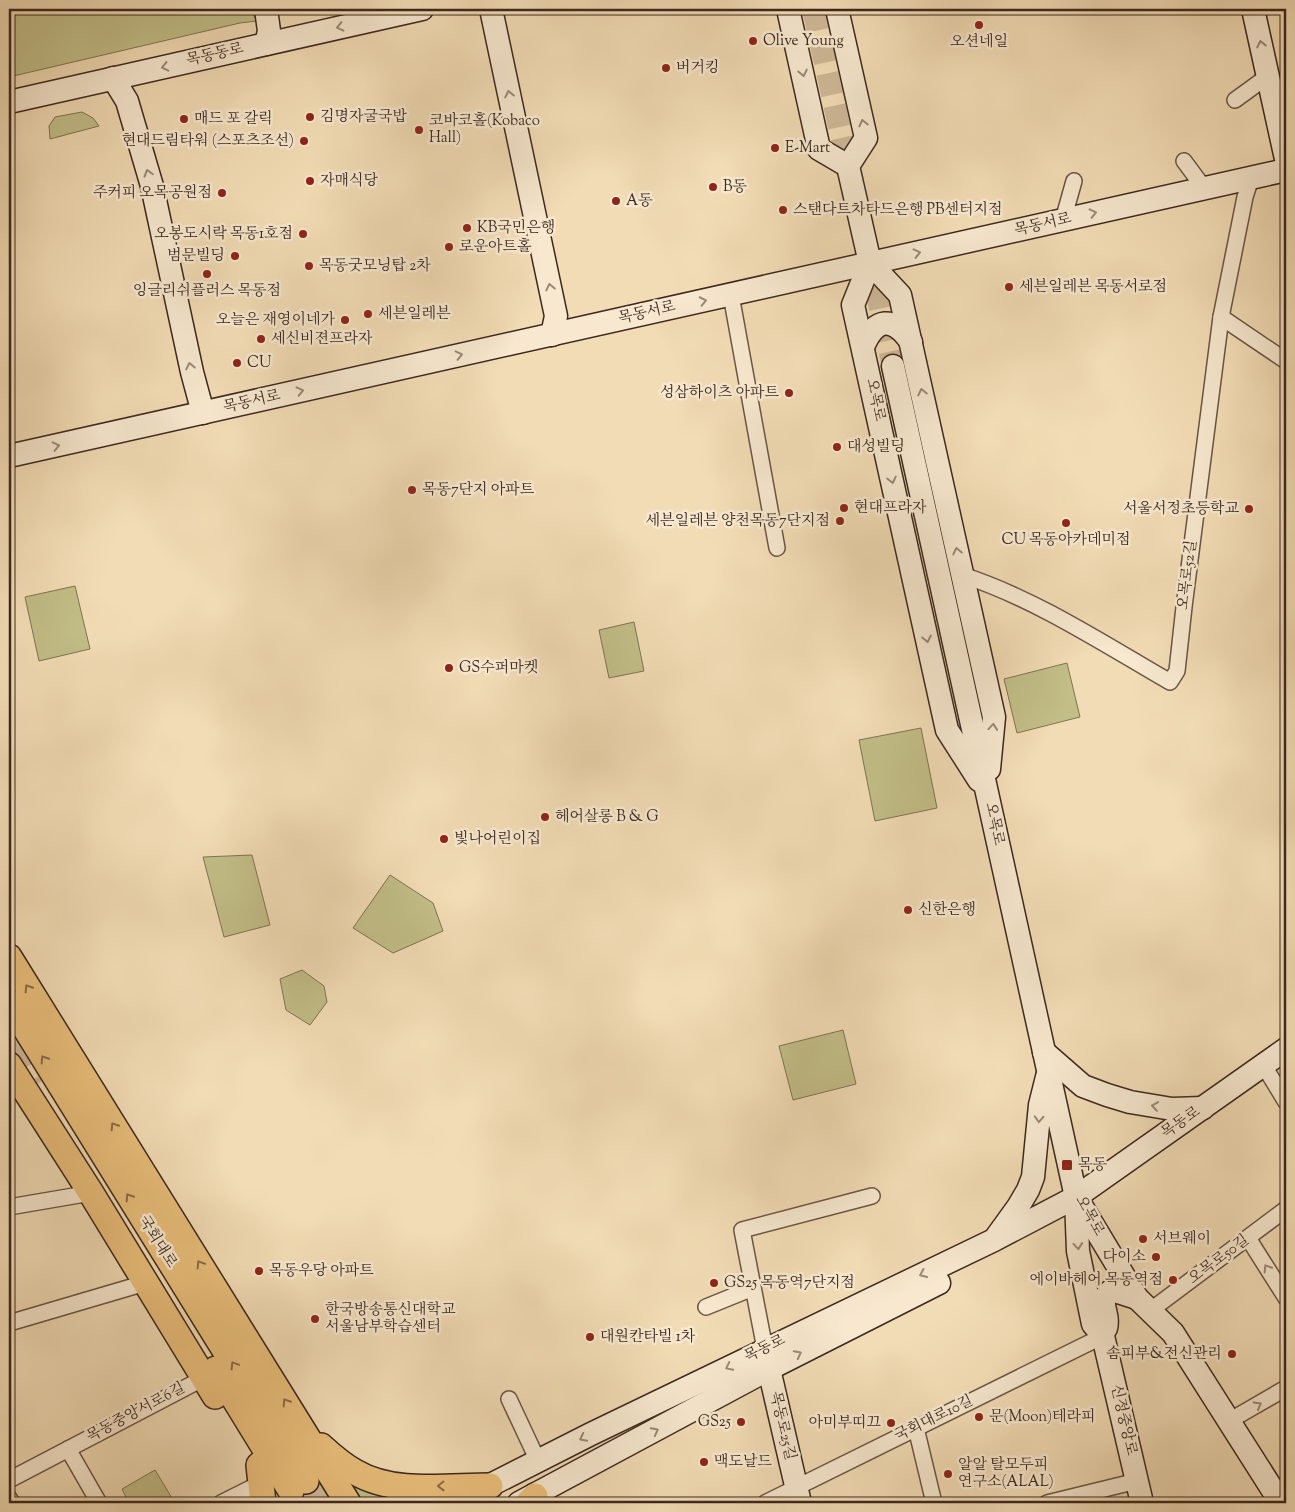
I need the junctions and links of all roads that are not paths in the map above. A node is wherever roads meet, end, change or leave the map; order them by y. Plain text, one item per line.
1 (266, 9) edge
2 (422, 9) edge
3 (491, 9) edge
4 (788, 9) edge
5 (837, 9) edge
6 (1253, 9) edge
7 (266, 44) junction
8 (1268, 76) junction
9 (113, 78) junction
10 (1235, 100) dead end
11 (9, 102) edge
12 (1286, 160) edge
13 (1184, 161) dead end
14 (848, 166) junction
15 (1286, 170) edge
16 (1251, 178) junction
17 (1074, 180) dead end
18 (1204, 188) junction
19 (1063, 220) junction
20 (870, 263) junction
21 (731, 295) junction
22 (1221, 317) junction
23 (552, 334) junction
24 (911, 342) junction
25 (863, 347) junction
26 (1286, 361) edge
27 (893, 366) tunnel mouth
28 (203, 413) junction
29 (9, 456) edge
30 (777, 548) dead end
31 (962, 575) junction
32 (987, 793) junction
33 (9, 957) edge
34 (9, 1002) edge
35 (9, 1035) tunnel mouth
36 (1286, 1049) edge
37 (1046, 1062) junction
38 (1264, 1066) junction
39 (11, 1073) tunnel mouth
40 (1286, 1102) edge
41 (1203, 1108) junction
42 (90, 1193) junction
43 (872, 1196) dead end
44 (1076, 1197) junction
45 (9, 1207) edge
46 (1286, 1209) edge
47 (1248, 1238) junction
48 (994, 1240) junction
49 (145, 1283) junction
50 (753, 1288) junction
51 (1286, 1298) edge
52 (1144, 1304) junction
53 (706, 1307) dead end
54 (9, 1323) edge
55 (1103, 1336) junction
56 (767, 1359) junction
57 (204, 1378) junction
58 (1286, 1388) edge
59 (509, 1399) dead end
60 (1229, 1421) junction
61 (300, 1426) junction
62 (916, 1428) junction
63 (68, 1449) junction
64 (538, 1461) junction
65 (9, 1480) edge
66 (1137, 1481) junction
67 (261, 1484) edge
68 (490, 1486) junction
69 (293, 1491) edge
70 (798, 1495) edge
71 (340, 1496) edge
72 (9, 1498) edge
73 (527, 1501) edge
74 (12, 1503) edge
75 (99, 1503) edge
76 (221, 1503) edge
77 (455, 1503) edge
78 (765, 1503) edge
79 (934, 1503) edge
80 (1046, 1503) edge
81 (1142, 1503) edge
82 (1281, 1503) edge

1 - 7 main road
2 -> 7 main road, 목동동로
23 -> 3 main road
4 -> 14 main road
14 -> 5 main road
8 -> 6 main road
7 -> 9 main road, 목동동로
8 - 10 street
8 - 12 main road
9 - 11 main road, 목동동로
28 -> 9 main road
13 - 18 street
14 - 20 main road
15 - 16 main road, 목동서로
16 - 18 main road, 목동서로
16 - 22 street, 오목로52길
17 - 19 street
19 -> 18 main road, 목동서로
20 -> 19 main road, 목동서로
20 - 21 main road, 목동서로
20 - 24 main road, 오목로
20 - 25 main road, 오목로
23 -> 21 main road, 목동서로
21 - 30 street
22 - 26 street
22 - 31 street, 오목로52길
28 -> 23 main road, 목동서로
24 - 25 main road
31 -> 24 main road, 오목로
25 -> 32 main road, 오목로
27 - 32 main road, 오목로
29 -> 28 main road, 목동서로
32 -> 31 main road, 오목로
32 - 37 main road, 오목로
61 -> 33 main road
69 -> 34 main road, 국회대로
35 - 69 main road, 국회대로
36 - 38 main road, 목동로
41 -> 37 main road
37 - 44 main road, 오목로
37 -> 48 main road
38 - 40 street
38 - 41 main road, 목동로
39 - 42 main road
41 - 44 main road, 목동로
42 - 45 street
42 - 49 main road
43 - 50 street
44 - 48 main road, 목동로
44 - 52 main road, 오목로
44 -> 55 main road, 신정중앙로
56 -> 44 main road, 목동로
46 - 47 street, 오목로50길
51 -> 47 street
47 - 52 street, 오목로50길
48 -> 56 main road, 목동로
49 - 54 street
49 - 57 main road
50 - 53 street
50 - 56 street
52 - 55 main road, 신정중앙로
52 - 60 main road, 오목로
55 - 62 street, 국회대로10길
55 - 66 main road, 신정중앙로
56 -> 64 main road, 목동로
56 - 70 main road, 목동로25길
73 -> 56 main road, 목동로
57 - 63 street, 목동중앙서로6길
57 - 67 main road
60 -> 58 street
59 - 64 street
60 - 82 main road, 오목로
68 -> 61 main road
61 - 71 main road
62 - 70 street, 국회대로10길
62 - 79 street
63 - 65 street, 목동중앙서로6길
63 - 75 street, 목동중앙서로6길
64 - 68 main road, 목동로
66 - 80 street
66 - 81 main road, 신정중앙로
67 - 69 main road
67 - 76 street
68 - 77 main road, 목동로
70 - 78 street, 국회대로10길
72 - 74 street

